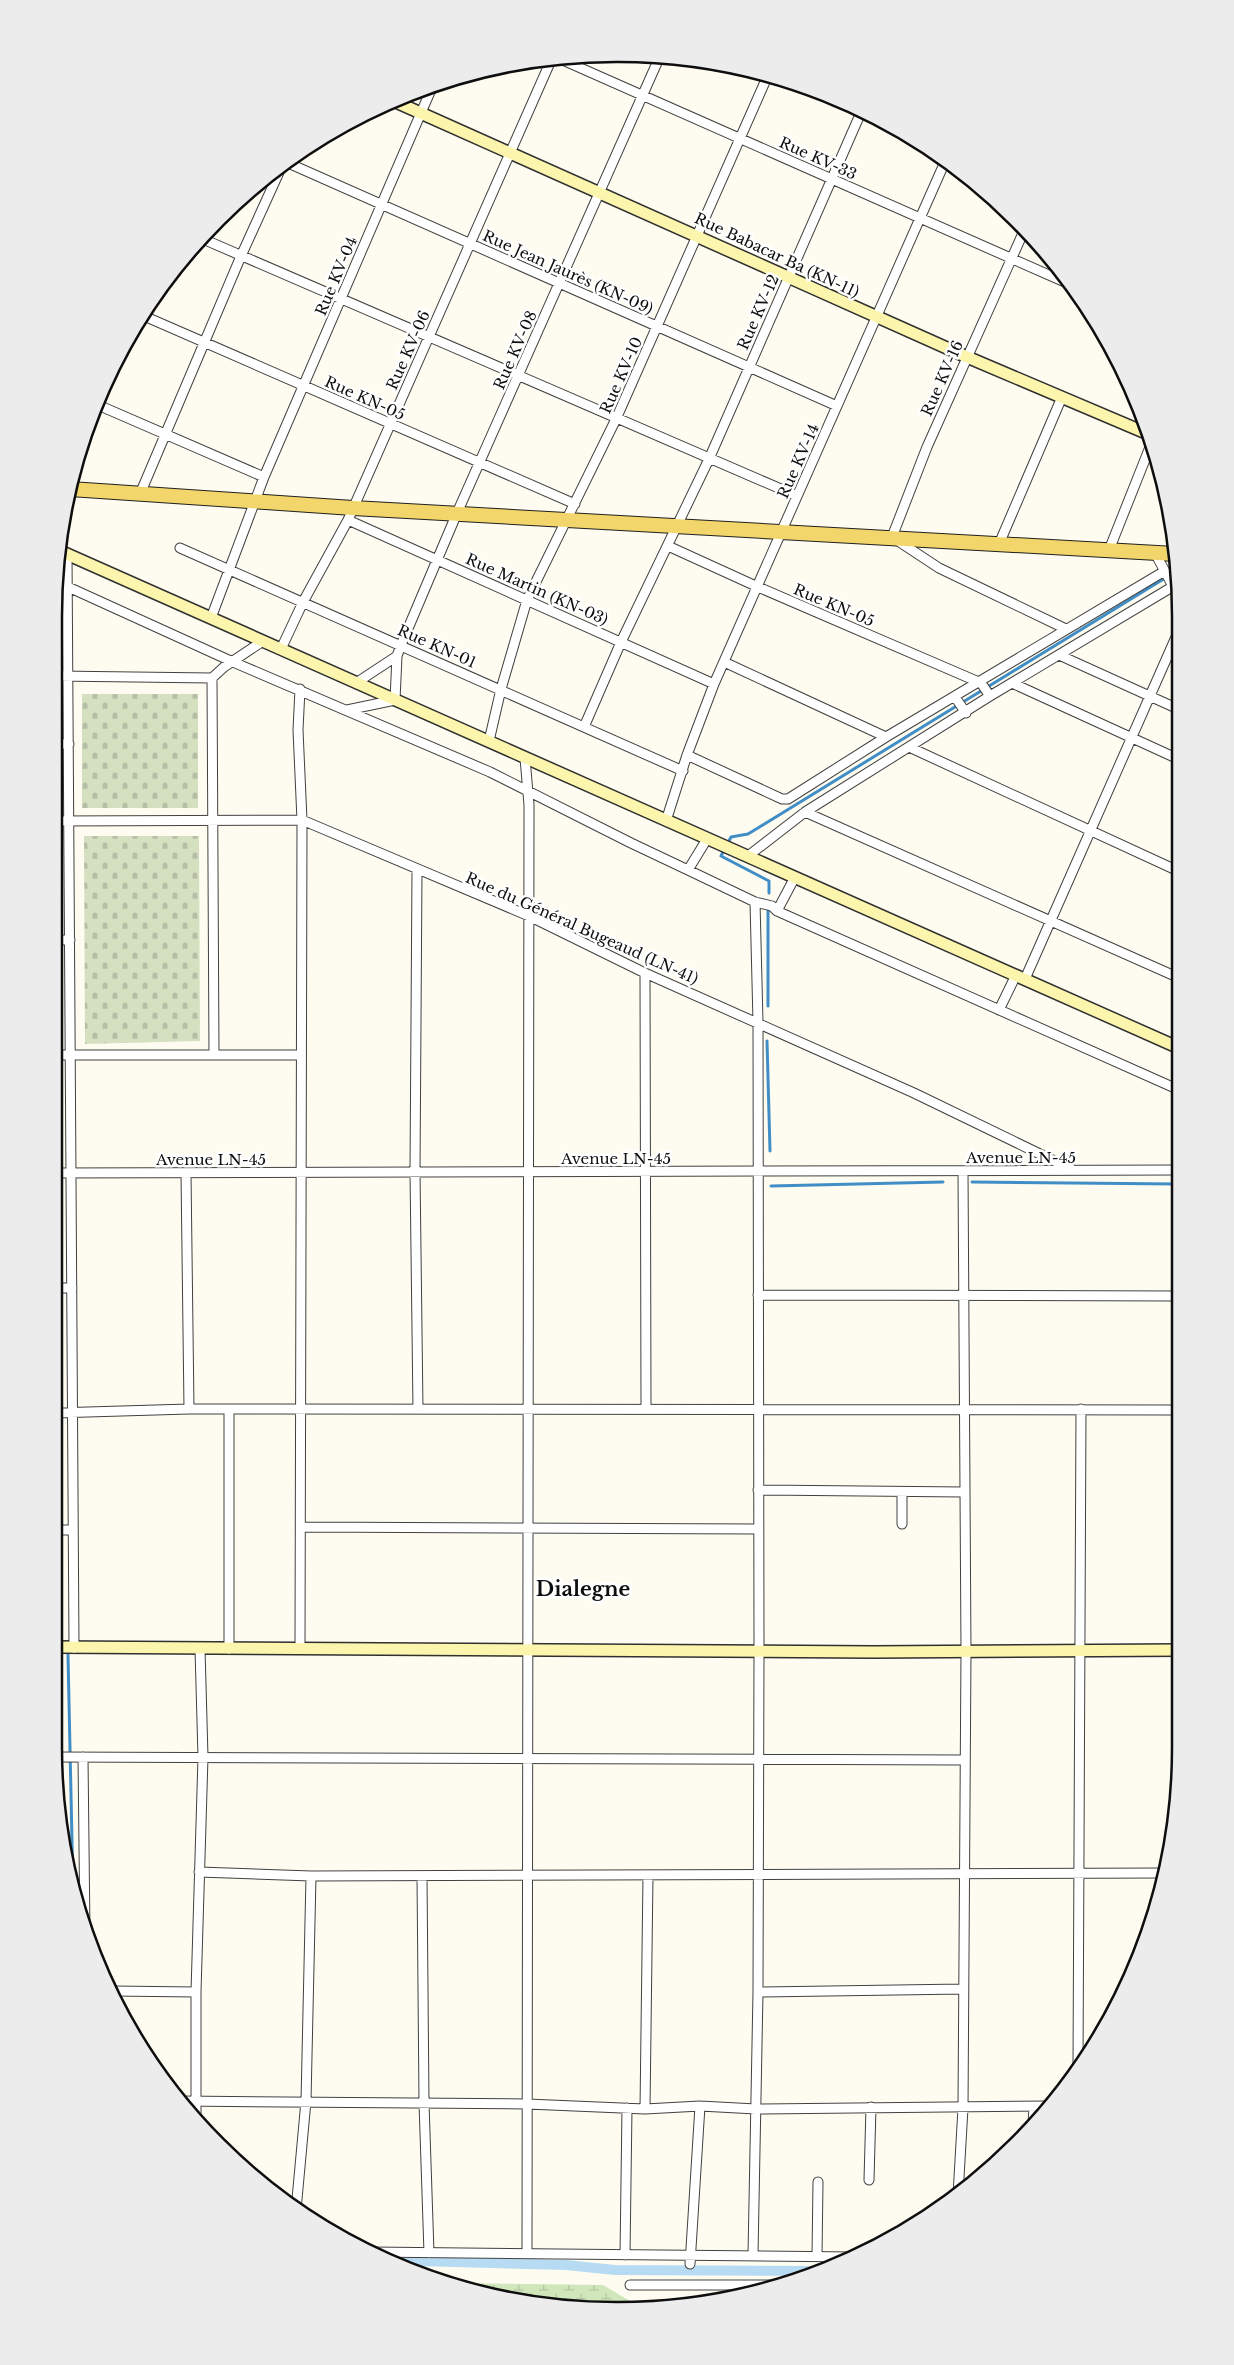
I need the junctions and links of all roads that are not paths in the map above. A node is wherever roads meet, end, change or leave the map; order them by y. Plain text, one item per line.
1 (656, 64) edge
2 (573, 65) edge
3 (548, 67) edge
4 (765, 82) edge
5 (428, 96) edge
6 (643, 96) junction
7 (404, 105) edge
8 (421, 113) junction
9 (858, 118) edge
10 (740, 138) junction
11 (510, 152) junction
12 (295, 166) edge
13 (942, 168) edge
14 (832, 179) junction
15 (276, 180) edge
16 (600, 192) junction
17 (382, 204) junction
18 (920, 218) junction
19 (697, 235) junction
20 (1021, 237) edge
21 (209, 242) edge
22 (470, 244) junction
23 (241, 256) junction
24 (1011, 259) junction
25 (788, 278) junction
26 (1058, 280) edge
27 (560, 283) junction
28 (340, 300) junction
29 (876, 316) junction
30 (150, 319) edge
31 (657, 326) junction
32 (429, 338) junction
33 (204, 342) junction
34 (967, 357) junction
35 (749, 368) junction
36 (518, 377) junction
37 (304, 386) junction
38 (1062, 397) junction
39 (837, 406) junction
40 (104, 407) edge
41 (616, 419) junction
42 (391, 424) junction
43 (1138, 430) edge
44 (164, 434) junction
45 (1147, 454) edge
46 (710, 459) junction
47 (480, 463) junction
48 (264, 477) junction
49 (77, 490) edge
50 (140, 494) junction
51 (797, 496) junction
52 (257, 500) junction
53 (575, 504) junction
54 (457, 513) junction
55 (351, 514) junction
56 (568, 520) junction
57 (678, 524) junction
58 (783, 532) junction
59 (892, 537) junction
60 (999, 544) junction
61 (668, 546) junction
62 (180, 548) dead end
63 (1109, 550) junction
64 (66, 553) edge
65 (1155, 553) junction
66 (1168, 554) edge
67 (437, 560) junction
68 (65, 564) edge
69 (228, 569) junction
70 (1169, 582) edge
71 (64, 585) edge
72 (68, 587) junction
73 (758, 587) junction
74 (527, 600) junction
75 (303, 602) junction
76 (211, 618) junction
77 (1066, 629) junction
78 (263, 641) junction
79 (621, 642) junction
80 (401, 645) junction
81 (1172, 646) edge
82 (281, 649) junction
83 (1058, 654) junction
84 (397, 656) junction
85 (233, 662) junction
86 (724, 662) junction
87 (62, 676) edge
88 (69, 677) junction
89 (212, 678) junction
90 (356, 683) junction
91 (1012, 683) junction
92 (714, 684) junction
93 (300, 689) junction
94 (501, 689) junction
95 (986, 689) junction
96 (1150, 696) junction
97 (395, 700) junction
98 (960, 705) junction
99 (1172, 706) edge
100 (347, 710) junction
101 (584, 727) junction
102 (886, 737) junction
103 (1132, 738) junction
104 (489, 741) junction
105 (62, 744) edge
106 (69, 744) junction
107 (909, 748) junction
108 (687, 754) junction
109 (1172, 756) edge
110 (525, 758) junction
111 (683, 771) junction
112 (528, 792) junction
113 (805, 812) junction
114 (213, 820) junction
115 (302, 820) junction
116 (62, 821) edge
117 (69, 821) junction
118 (666, 821) junction
119 (1090, 831) junction
120 (708, 839) junction
121 (748, 856) junction
122 (1172, 868) edge
123 (417, 869) junction
124 (688, 870) junction
125 (795, 876) junction
126 (755, 902) junction
127 (777, 911) junction
128 (529, 916) junction
129 (1051, 920) junction
130 (62, 940) edge
131 (70, 940) junction
132 (645, 973) junction
133 (1172, 975) edge
134 (1020, 977) junction
135 (999, 1010) junction
136 (758, 1022) junction
137 (1172, 1045) edge
138 (62, 1055) edge
139 (71, 1055) junction
140 (214, 1055) junction
141 (301, 1055) junction
142 (1172, 1088) edge
143 (1074, 1170) junction
144 (1172, 1170) edge
145 (758, 1171) junction
146 (963, 1171) junction
147 (301, 1172) junction
148 (415, 1172) junction
149 (528, 1172) junction
150 (645, 1172) junction
151 (62, 1173) edge
152 (71, 1173) junction
153 (186, 1173) junction
154 (62, 1288) edge
155 (72, 1288) junction
156 (758, 1295) junction
157 (964, 1296) junction
158 (1172, 1296) edge
159 (189, 1409) junction
160 (229, 1409) junction
161 (301, 1409) junction
162 (418, 1409) junction
163 (528, 1409) junction
164 (646, 1409) junction
165 (758, 1409) junction
166 (963, 1409) junction
167 (1081, 1409) junction
168 (1172, 1410) edge
169 (62, 1413) edge
170 (73, 1413) junction
171 (758, 1490) junction
172 (902, 1492) junction
173 (964, 1492) junction
174 (902, 1524) dead end
175 (301, 1527) junction
176 (528, 1528) junction
177 (758, 1529) junction
178 (62, 1530) edge
179 (73, 1530) junction
180 (62, 1647) edge
181 (74, 1648) junction
182 (200, 1649) junction
183 (229, 1649) junction
184 (300, 1649) junction
185 (527, 1650) junction
186 (1172, 1650) edge
187 (758, 1651) junction
188 (966, 1651) junction
189 (1079, 1651) junction
190 (62, 1757) edge
191 (83, 1757) junction
192 (202, 1757) junction
193 (528, 1759) junction
194 (758, 1760) junction
195 (964, 1760) junction
196 (199, 1872) junction
197 (1080, 1873) junction
198 (1157, 1873) edge
199 (758, 1874) junction
200 (963, 1874) junction
201 (648, 1875) junction
202 (311, 1876) junction
203 (422, 1876) junction
204 (527, 1876) junction
205 (85, 1903) edge
206 (963, 1990) junction
207 (119, 1991) edge
208 (196, 1992) junction
209 (758, 1992) junction
210 (1078, 2056) edge
211 (189, 2101) edge
212 (196, 2101) junction
213 (306, 2101) junction
214 (424, 2102) junction
215 (527, 2104) junction
216 (700, 2106) junction
217 (871, 2107) junction
218 (1034, 2107) junction
219 (1040, 2107) edge
220 (627, 2108) junction
221 (963, 2108) junction
222 (196, 2109) edge
223 (645, 2109) junction
224 (756, 2110) junction
225 (1034, 2114) edge
226 (869, 2180) dead end
227 (818, 2182) dead end
228 (959, 2185) edge
229 (297, 2201) edge
230 (388, 2252) edge
231 (429, 2253) junction
232 (527, 2253) junction
233 (625, 2255) junction
234 (753, 2255) junction
235 (817, 2256) junction
236 (837, 2257) edge
237 (690, 2260) junction
238 (630, 2285) dead end
239 (758, 2285) edge

1 - 6 street, Rue KV-08
2 - 6 street, Rue KV-33
3 - 11 street, Rue KV-06
4 - 10 street, Rue KV-10
5 - 8 street, Rue KV-04
6 - 10 street, Rue KV-33
6 - 16 street, Rue KV-08
7 - 8 street, Rue Babacar Ba (KN-11)
8 - 11 street, Rue Babacar Ba (KN-11)
8 - 17 street, Rue KV-04
9 - 14 street, Rue KV-12
10 - 14 street, Rue KV-33
10 - 19 street, Rue KV-10
11 - 16 street, Rue Babacar Ba (KN-11)
11 - 22 street, Rue KV-06
12 - 17 street, Rue Jean Jaurès (KN-09)
13 - 18 street, Rue KV-14
14 - 18 street, Rue KV-33
14 - 25 street, Rue KV-12
15 - 23 street
16 - 19 street, Rue Babacar Ba (KN-11)
16 - 27 street, Rue KV-08
17 - 22 street, Rue Jean Jaurès (KN-09)
17 - 28 street, Rue KV-04
18 - 24 street, Rue KV-33
18 - 29 street, Rue KV-14
19 - 25 street, Rue Babacar Ba (KN-11)
19 - 31 street, Rue KV-10
20 - 24 street, Rue KV-16
21 - 23 street
22 - 27 street, Rue Jean Jaurès (KN-09)
22 - 32 street, Rue KV-06
23 - 28 street
23 - 33 street
24 - 26 street, Rue KV-33
24 - 34 street, Rue KV-16
25 - 29 street, Rue Babacar Ba (KN-11)
25 - 35 street, Rue KV-12
27 - 31 street, Rue Jean Jaurès (KN-09)
27 - 36 street, Rue KV-08
28 - 32 street
28 - 37 street, Rue KV-04
29 - 34 street, Rue Babacar Ba (KN-11)
29 - 39 street, Rue KV-14
30 - 33 street, Rue KN-05
31 - 35 street, Rue Jean Jaurès (KN-09)
31 - 41 street, Rue KV-10
32 - 36 street
32 - 42 street, Rue KV-06
33 - 37 street, Rue KN-05
33 - 44 street
34 - 38 street, Rue Babacar Ba (KN-11)
34 - 59 street, Rue KV-16
35 - 39 street, Rue Jean Jaurès (KN-09)
35 - 46 street, Rue KV-12
36 - 41 street
36 - 47 street, Rue KV-08
37 - 42 street, Rue KN-05
37 - 48 street, Rue KV-04
38 - 43 street, Rue Babacar Ba (KN-11)
38 - 60 street
39 - 51 street, Rue KV-14
40 - 44 street
41 - 46 street
41 - 53 street, Rue KV-10
42 - 47 street, Rue KN-05
42 - 55 street, Rue KV-06
44 - 48 street
44 - 50 street
45 - 63 street
46 - 51 street
46 - 57 street, Rue KV-12
47 - 53 street, Rue KN-05
47 - 54 street, Rue KV-08
48 - 52 street, Rue KV-04
49 - 50 main road
50 - 52 main road
51 - 58 street, Rue KV-14
52 - 55 main road
52 - 69 street, Rue KV-04
53 - 56 street, Rue KV-10
54 - 55 main road
54 - 56 main road
54 - 67 street, Rue KV-08
55 - 67 street, Rue Martin (KN-03)
55 - 75 street, Rue KV-06
56 - 57 main road
56 - 74 street, Rue KV-10
57 - 58 main road
57 - 61 street, Rue KV-12
58 - 59 main road
58 - 73 street, Rue KV-14
59 - 60 main road
59 - 77 street
60 - 63 main road
61 - 73 street, Rue KN-05
61 - 79 street, Rue KV-12
62 - 69 street, Rue KN-01
63 - 65 main road
64 - 76 street
65 - 66 main road
65 - 70 street
67 - 74 street, Rue Martin (KN-03)
67 - 80 street, Rue KV-08
68 - 72 street
69 - 75 street, Rue KN-01
69 - 76 street, Rue KV-04
70 - 77 street
70 - 83 street
71 - 72 street
72 - 85 street
72 - 88 street
73 - 86 street, Rue KV-14
73 - 95 street, Rue KN-05
74 - 79 street, Rue Martin (KN-03)
74 - 94 street, Rue KV-10
75 - 80 street, Rue KN-01
75 - 82 street, Rue KV-06
76 - 78 street
77 - 95 street
78 - 82 street
78 - 85 street
79 - 92 street, Rue Martin (KN-03)
79 - 101 street, Rue KV-12
80 - 84 street, Rue KV-08
80 - 94 street, Rue KN-01
81 - 96 street
82 - 90 street
83 - 91 street
83 - 96 street
84 - 90 street
84 - 97 street, Rue KV-08
85 - 89 street
85 - 93 street
86 - 92 street, Rue KV-14
86 - 102 street
87 - 88 street
88 - 89 street
88 - 106 street
89 - 114 street
90 - 97 street
91 - 95 street
91 - 103 street
92 - 108 street, Rue KV-14
93 - 100 street
93 - 115 street
94 - 101 street, Rue KN-01
94 - 104 street, Rue KV-10
95 - 98 street
95 - 98 street
96 - 99 street
96 - 103 street
97 - 100 street
97 - 104 street
98 - 102 street
98 - 107 street
100 - 112 street
101 - 111 street, Rue KN-01
102 - 108 street
103 - 109 street
103 - 119 street
104 - 110 street
105 - 106 street
106 - 117 street
107 - 113 street
107 - 119 street
108 - 111 street, Rue KV-14
110 - 112 street
110 - 118 street
111 - 118 street, Rue KV-14
112 - 124 street
112 - 128 street
113 - 121 street
113 - 129 street
114 - 115 street, Rue du Général Bugeaud (LN-41)
114 - 117 street, Rue du Général Bugeaud (LN-41)
114 - 140 street
115 - 123 street, Rue du Général Bugeaud (LN-41)
115 - 141 street
116 - 117 street, Rue du Général Bugeaud (LN-41)
117 - 131 street
118 - 120 street
119 - 122 street
119 - 129 street
120 - 121 street
120 - 124 street
121 - 125 street
123 - 128 street, Rue du Général Bugeaud (LN-41)
123 - 148 street
124 - 126 street
125 - 127 street
125 - 134 street
126 - 127 street
126 - 136 street
127 - 135 street
128 - 132 street, Rue du Général Bugeaud (LN-41)
128 - 149 street
129 - 133 street
129 - 134 street
130 - 131 street
131 - 139 street
132 - 136 street, Rue du Général Bugeaud (LN-41)
132 - 150 street
134 - 135 street
134 - 137 street
135 - 142 street
136 - 143 street, Rue du Général Bugeaud (LN-41)
136 - 145 street
138 - 139 street
139 - 140 street
139 - 152 street
140 - 141 street
141 - 147 street
143 - 144 street, Avenue LN-45
143 - 146 street, Avenue LN-45
145 - 146 street, Avenue LN-45
145 - 150 street, Avenue LN-45
145 - 156 street
146 - 157 street
147 - 148 street, Avenue LN-45
147 - 153 street, Avenue LN-45
147 - 161 street
148 - 149 street, Avenue LN-45
148 - 162 street
149 - 150 street, Avenue LN-45
149 - 163 street
150 - 164 street
151 - 152 street, Avenue LN-45
152 - 153 street, Avenue LN-45
152 - 155 street
153 - 159 street
154 - 155 street
155 - 170 street
156 - 157 street
156 - 165 street
157 - 158 street
157 - 166 street
159 - 160 street
159 - 170 street
160 - 161 street
160 - 183 street
161 - 162 street
161 - 175 street
162 - 163 street
163 - 164 street
163 - 176 street
164 - 165 street
165 - 166 street
165 - 171 street
166 - 167 street
166 - 173 street
167 - 168 street
167 - 189 street
169 - 170 street
170 - 179 street
171 - 172 street
171 - 177 street
172 - 173 street
172 - 174 street
173 - 188 street
175 - 176 street
175 - 184 street
176 - 177 street
176 - 185 street
177 - 187 street
178 - 179 street
179 - 181 street
180 - 181 street
181 - 182 street
182 - 183 street
182 - 192 street
183 - 184 street
184 - 185 street
185 - 187 street
185 - 193 street
186 - 189 street
187 - 188 street
187 - 194 street
188 - 189 street
188 - 195 street
189 - 197 street
190 - 191 street
191 - 192 street
191 - 205 street
192 - 193 street
192 - 196 street
193 - 194 street
193 - 204 street
194 - 195 street
194 - 199 street
195 - 200 street
196 - 202 street
196 - 208 street
197 - 198 street
197 - 200 street
197 - 210 street
199 - 200 street
199 - 201 street
199 - 209 street
200 - 206 street
201 - 204 street
201 - 223 street
202 - 203 street
202 - 213 street
203 - 204 street
203 - 214 street
204 - 215 street
206 - 209 street
206 - 221 street
207 - 208 street
208 - 212 street
209 - 224 street
211 - 212 street
212 - 213 street
212 - 222 street
213 - 214 street
213 - 229 street
214 - 215 street
214 - 231 street
215 - 220 street
215 - 232 street
216 - 223 street
216 - 224 street
216 - 237 street
217 - 221 street
217 - 224 street
217 - 226 street
218 - 219 street
218 - 221 street
218 - 225 street
220 - 223 street
220 - 233 street
221 - 228 street
224 - 234 street
227 - 235 street
230 - 231 street
231 - 232 street
232 - 233 street
233 - 237 street
234 - 235 street
234 - 237 street
235 - 236 street
238 - 239 street

